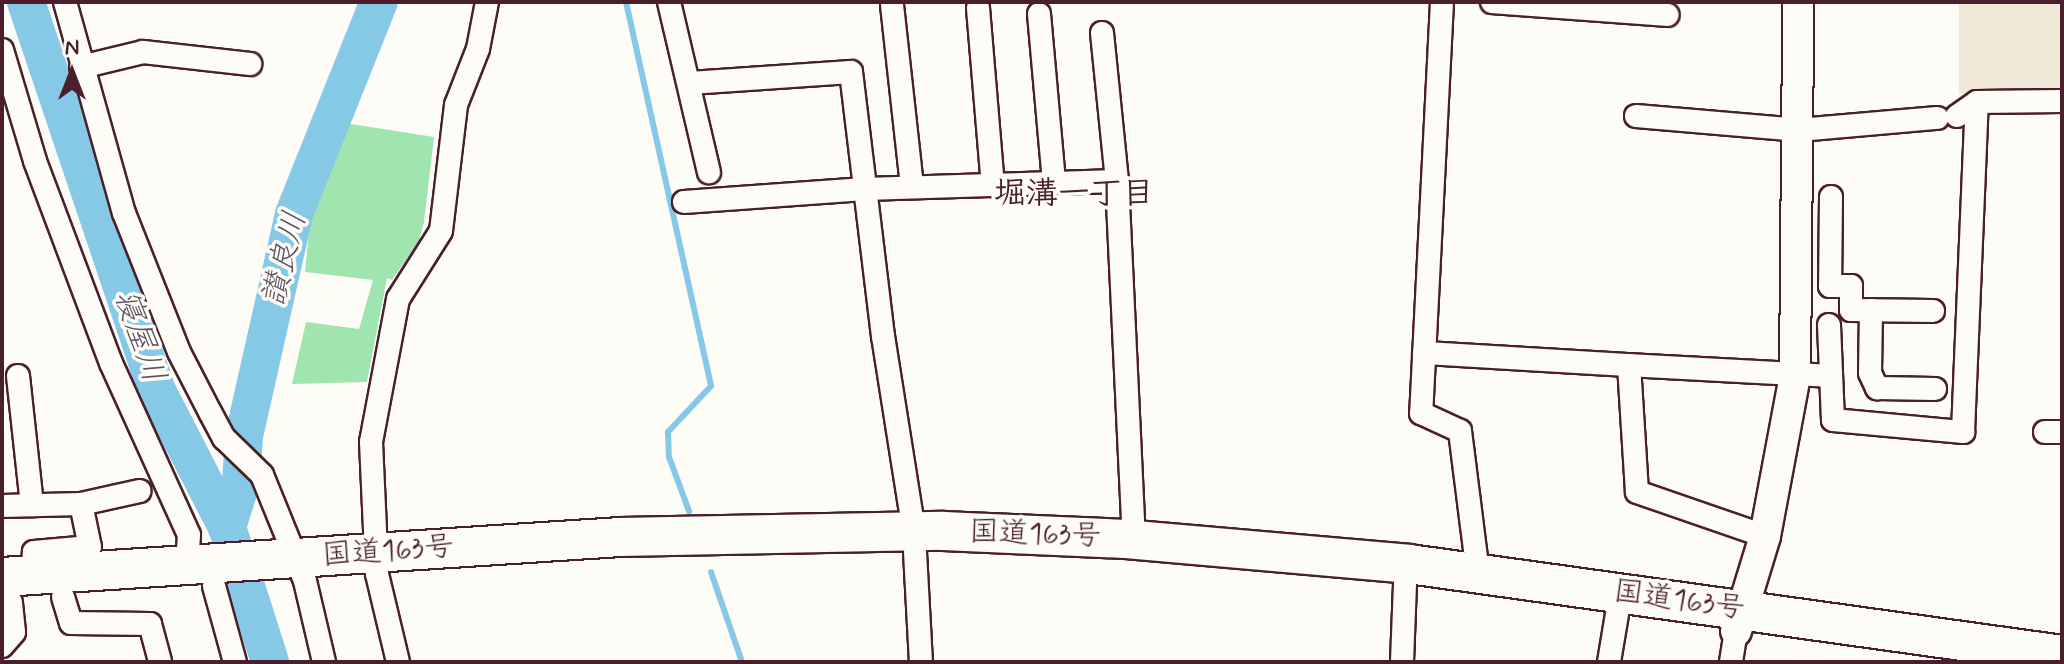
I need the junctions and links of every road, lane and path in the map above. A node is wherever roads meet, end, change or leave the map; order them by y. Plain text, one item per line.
1 (65, 2) edge
2 (487, 2) edge
3 (669, 2) edge
4 (1442, 2) edge
5 (1492, 2) edge
6 (1798, 2) edge
7 (892, 5) dead end
8 (978, 8) dead end
9 (1039, 14) dead end
10 (1668, 15) dead end
11 (1102, 33) dead end
12 (2, 50) edge
13 (250, 64) dead end
14 (81, 67) junction
15 (690, 83) junction
16 (2062, 101) edge
17 (1977, 102) junction
18 (1636, 116) dead end
19 (1799, 130) junction
20 (709, 172) dead end
21 (1117, 181) junction
22 (1054, 183) junction
23 (993, 185) junction
24 (912, 187) junction
25 (865, 189) junction
26 (1831, 197) dead end
27 (684, 202) dead end
28 (1830, 286) junction
29 (1797, 287) junction
30 (1871, 310) junction
31 (1933, 311) dead end
32 (1829, 325) dead end
33 (1424, 353) junction
34 (1629, 365) junction
35 (1795, 375) junction
36 (18, 376) dead end
37 (1831, 376) junction
38 (1935, 389) dead end
39 (12, 409) edge
40 (140, 491) dead end
41 (81, 504) junction
42 (32, 505) junction
43 (2, 506) edge
44 (1765, 536) junction
45 (1134, 539) junction
46 (915, 542) junction
47 (377, 563) junction
48 (297, 566) junction
49 (201, 570) junction
50 (1478, 573) junction
51 (1405, 583) junction
52 (22, 591) edge
53 (1617, 614) junction
54 (1738, 635) edge
55 (2, 647) edge
56 (2062, 655) edge
57 (6, 662) edge
58 (160, 662) edge
59 (235, 662) edge
60 (324, 662) edge
61 (398, 662) edge
62 (921, 662) edge
63 (1402, 662) edge
64 (1609, 662) edge
65 (1962, 662) edge

1 - 14 street
2 - 47 street
3 - 15 street
4 - 33 street
5 - 10 street
6 - 19 street
7 - 24 street
8 - 23 street
9 - 22 street
11 - 21 street
12 - 49 street
13 - 14 street
14 - 48 street
15 - 20 street
15 - 25 street
16 - 17 street
17 - 19 street
17 - 37 street
18 - 19 street
19 - 29 street
21 - 22 street
21 - 45 street
22 - 23 street
23 - 24 street
24 - 25 street
25 - 27 street
25 - 46 street
26 - 28 street
28 - 29 street
28 - 30 street
29 - 35 street
30 - 31 street
30 - 38 street
32 - 37 street
33 - 34 street
33 - 50 street
34 - 35 street
34 - 44 street
35 - 37 street
35 - 44 street
36 - 39 street
39 - 42 street
40 - 41 street
41 - 42 street
41 - 52 street
42 - 43 street
44 - 54 street
45 - 46 highway, 国道163号
45 - 50 highway, 国道163号
46 - 47 highway, 国道163号
46 - 51 highway, 国道163号
46 - 62 street
47 - 48 highway, 国道163号
47 - 61 street
48 - 49 highway, 国道163号
48 - 60 street
49 - 52 highway, 国道163号
49 - 59 street
50 - 54 highway, 国道163号
51 - 53 highway, 国道163号
51 - 63 street
52 - 55 street
52 - 58 street
53 - 54 highway, 国道163号
53 - 64 street
54 - 56 highway, 国道163号
54 - 65 highway, 国道163号
55 - 57 street

